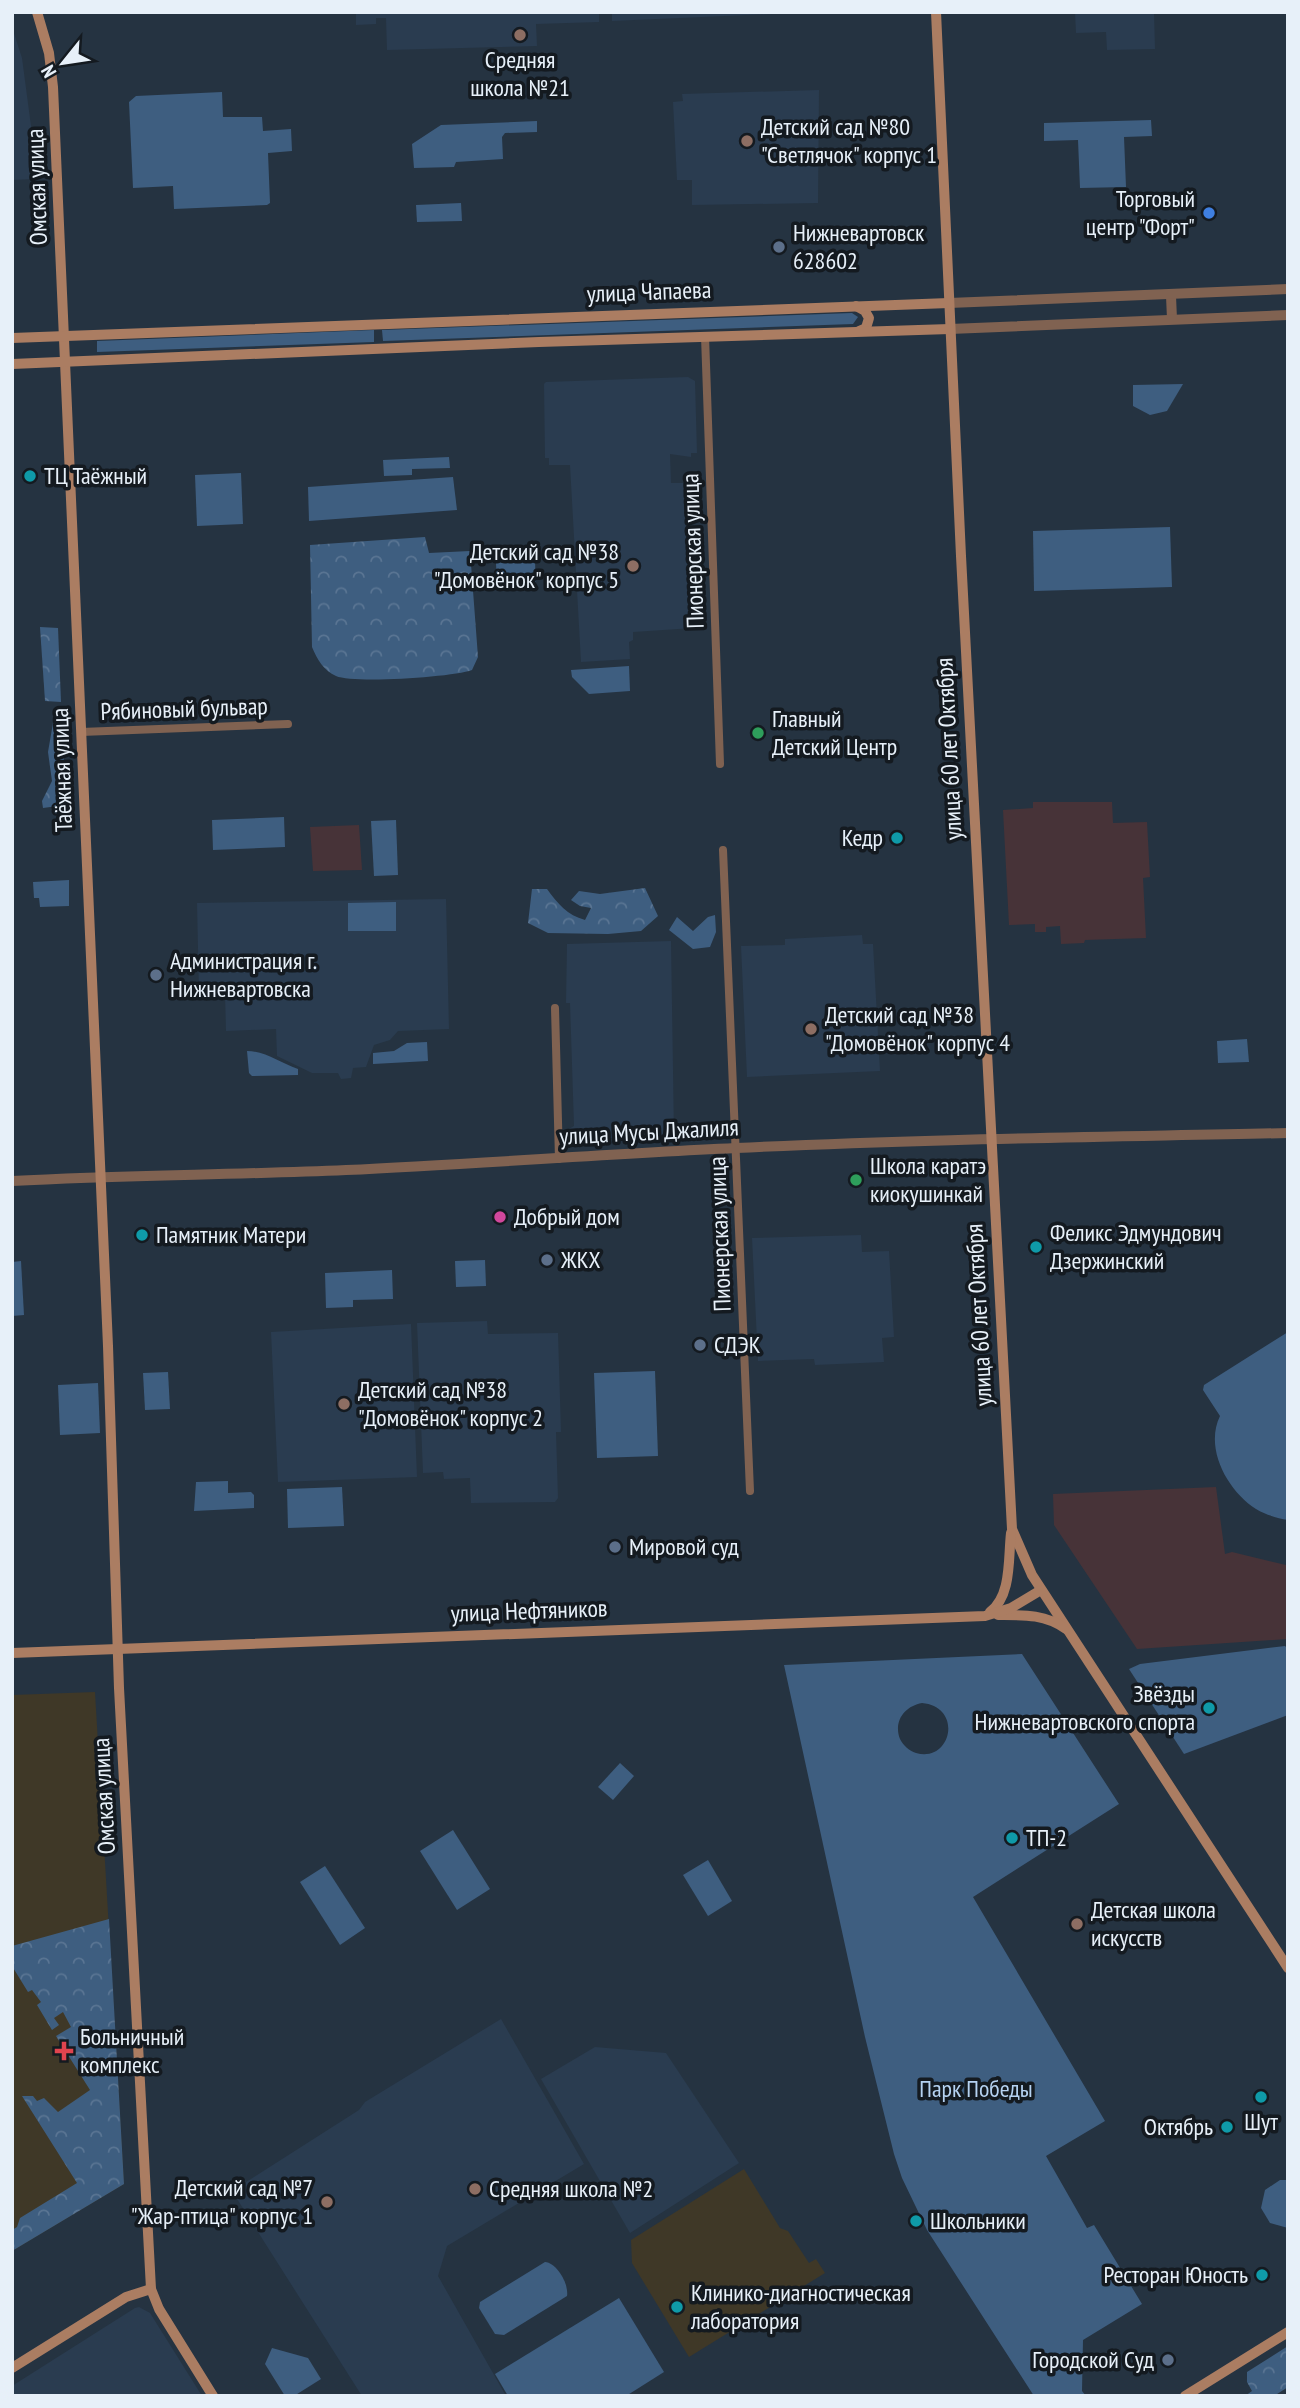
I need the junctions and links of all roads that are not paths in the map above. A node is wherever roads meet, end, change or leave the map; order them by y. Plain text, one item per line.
1 (37, 12) edge
2 (936, 12) edge
3 (1288, 289) edge
4 (1171, 296) junction
5 (949, 303) junction
6 (856, 306) junction
7 (1288, 315) edge
8 (1172, 319) junction
9 (950, 329) junction
10 (856, 332) junction
11 (64, 335) junction
12 (705, 336) junction
13 (12, 338) edge
14 (65, 361) junction
15 (12, 364) edge
16 (288, 723) dead end
17 (81, 732) junction
18 (720, 764) dead end
19 (723, 850) dead end
20 (555, 1008) dead end
21 (1288, 1133) edge
22 (990, 1139) junction
23 (736, 1148) junction
24 (559, 1159) junction
25 (100, 1176) junction
26 (12, 1181) edge
27 (750, 1491) dead end
28 (1012, 1530) junction
29 (1041, 1590) junction
30 (985, 1616) junction
31 (1071, 1633) junction
32 (118, 1648) junction
33 (12, 1653) edge
34 (1288, 1968) edge
35 (151, 2289) junction
36 (1288, 2332) edge
37 (12, 2368) edge
38 (213, 2396) edge
39 (1185, 2396) edge

1 - 11 main road, Омская улица
2 - 5 main road
3 - 4 street, улица Чапаева
4 - 5 street, улица Чапаева
4 - 8 street
5 - 6 main road, улица Чапаева
5 - 9 main road, улица 60 лет Октября
6 - 10 main road
6 - 11 main road, улица Чапаева
7 - 8 street, улица Чапаева
8 - 9 street, улица Чапаева
9 - 10 main road, улица Чапаева
9 - 22 main road, улица 60 лет Октября
10 - 12 main road, улица Чапаева
11 - 13 main road, улица Чапаева
11 - 14 main road, Омская улица
12 - 14 main road, улица Чапаева
12 - 18 street, Пионерская улица
14 - 15 main road, улица Чапаева
14 - 17 main road, Таёжная улица
16 - 17 street, Рябиновый бульвар
17 - 25 main road, Таёжная улица
19 - 23 street, Пионерская улица
20 - 24 street
21 - 22 street, улица Мусы Джалиля
22 - 23 street, улица Мусы Джалиля
22 - 28 main road, улица 60 лет Октября
23 - 24 street, улица Мусы Джалиля
23 - 27 street, Пионерская улица
24 - 25 street, улица Мусы Джалиля
25 - 26 street, улица Мусы Джалиля
25 - 32 main road, Омская улица
28 - 29 main road, улица 60 лет Октября
28 - 30 main road
29 - 30 main road, улица Нефтяников
29 - 31 main road, улица 60 лет Октября
30 - 31 main road
30 - 32 main road, улица Нефтяников
31 - 34 main road, улица 60 лет Октября
32 - 33 main road, улица Нефтяников
32 - 35 main road, Омская улица
35 - 37 main road
35 - 38 main road, Омская улица
36 - 39 main road

